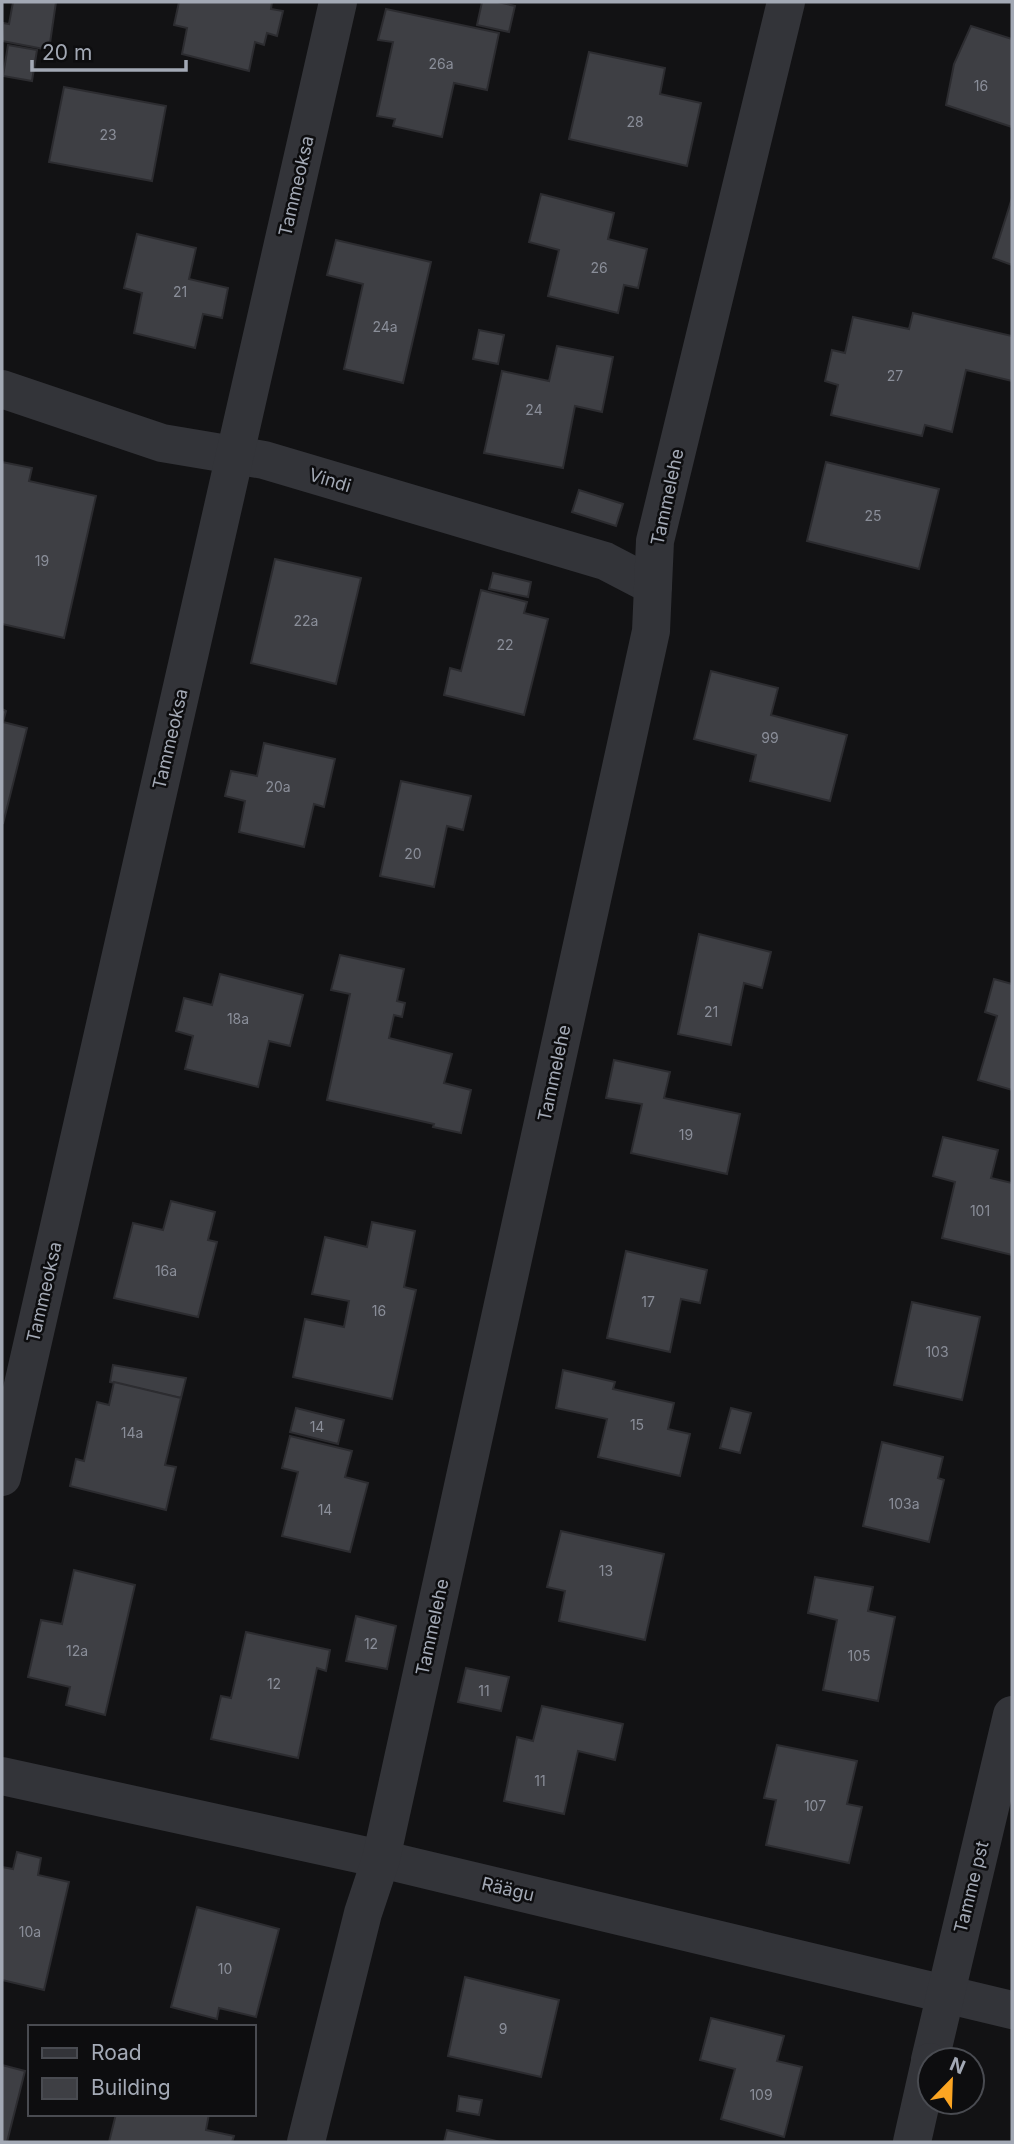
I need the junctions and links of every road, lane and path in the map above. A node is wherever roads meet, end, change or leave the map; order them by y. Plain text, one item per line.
1 (338, 2) edge
2 (786, 2) edge
3 (2, 389) edge
4 (234, 455) junction
5 (653, 586) junction
6 (2, 1477) edge
7 (1012, 1715) edge
8 (2, 1776) edge
9 (381, 1859) junction
10 (945, 1994) junction
11 (1012, 2010) edge
12 (933, 2046) edge
13 (918, 2116) edge
14 (306, 2142) edge
15 (912, 2142) edge

1 - 4 street, Tammeoksa
2 - 5 street, Tammelehe
3 - 4 street, Vindi
4 - 5 street, Vindi
4 - 6 street, Tammeoksa
5 - 9 street, Tammelehe
7 - 10 street, Tamme pst
8 - 9 street, Räägu
9 - 10 street, Räägu
9 - 14 street, Tammelehe
10 - 11 street, Räägu
10 - 12 street, Tamme pst
13 - 15 street, Tamme pst

